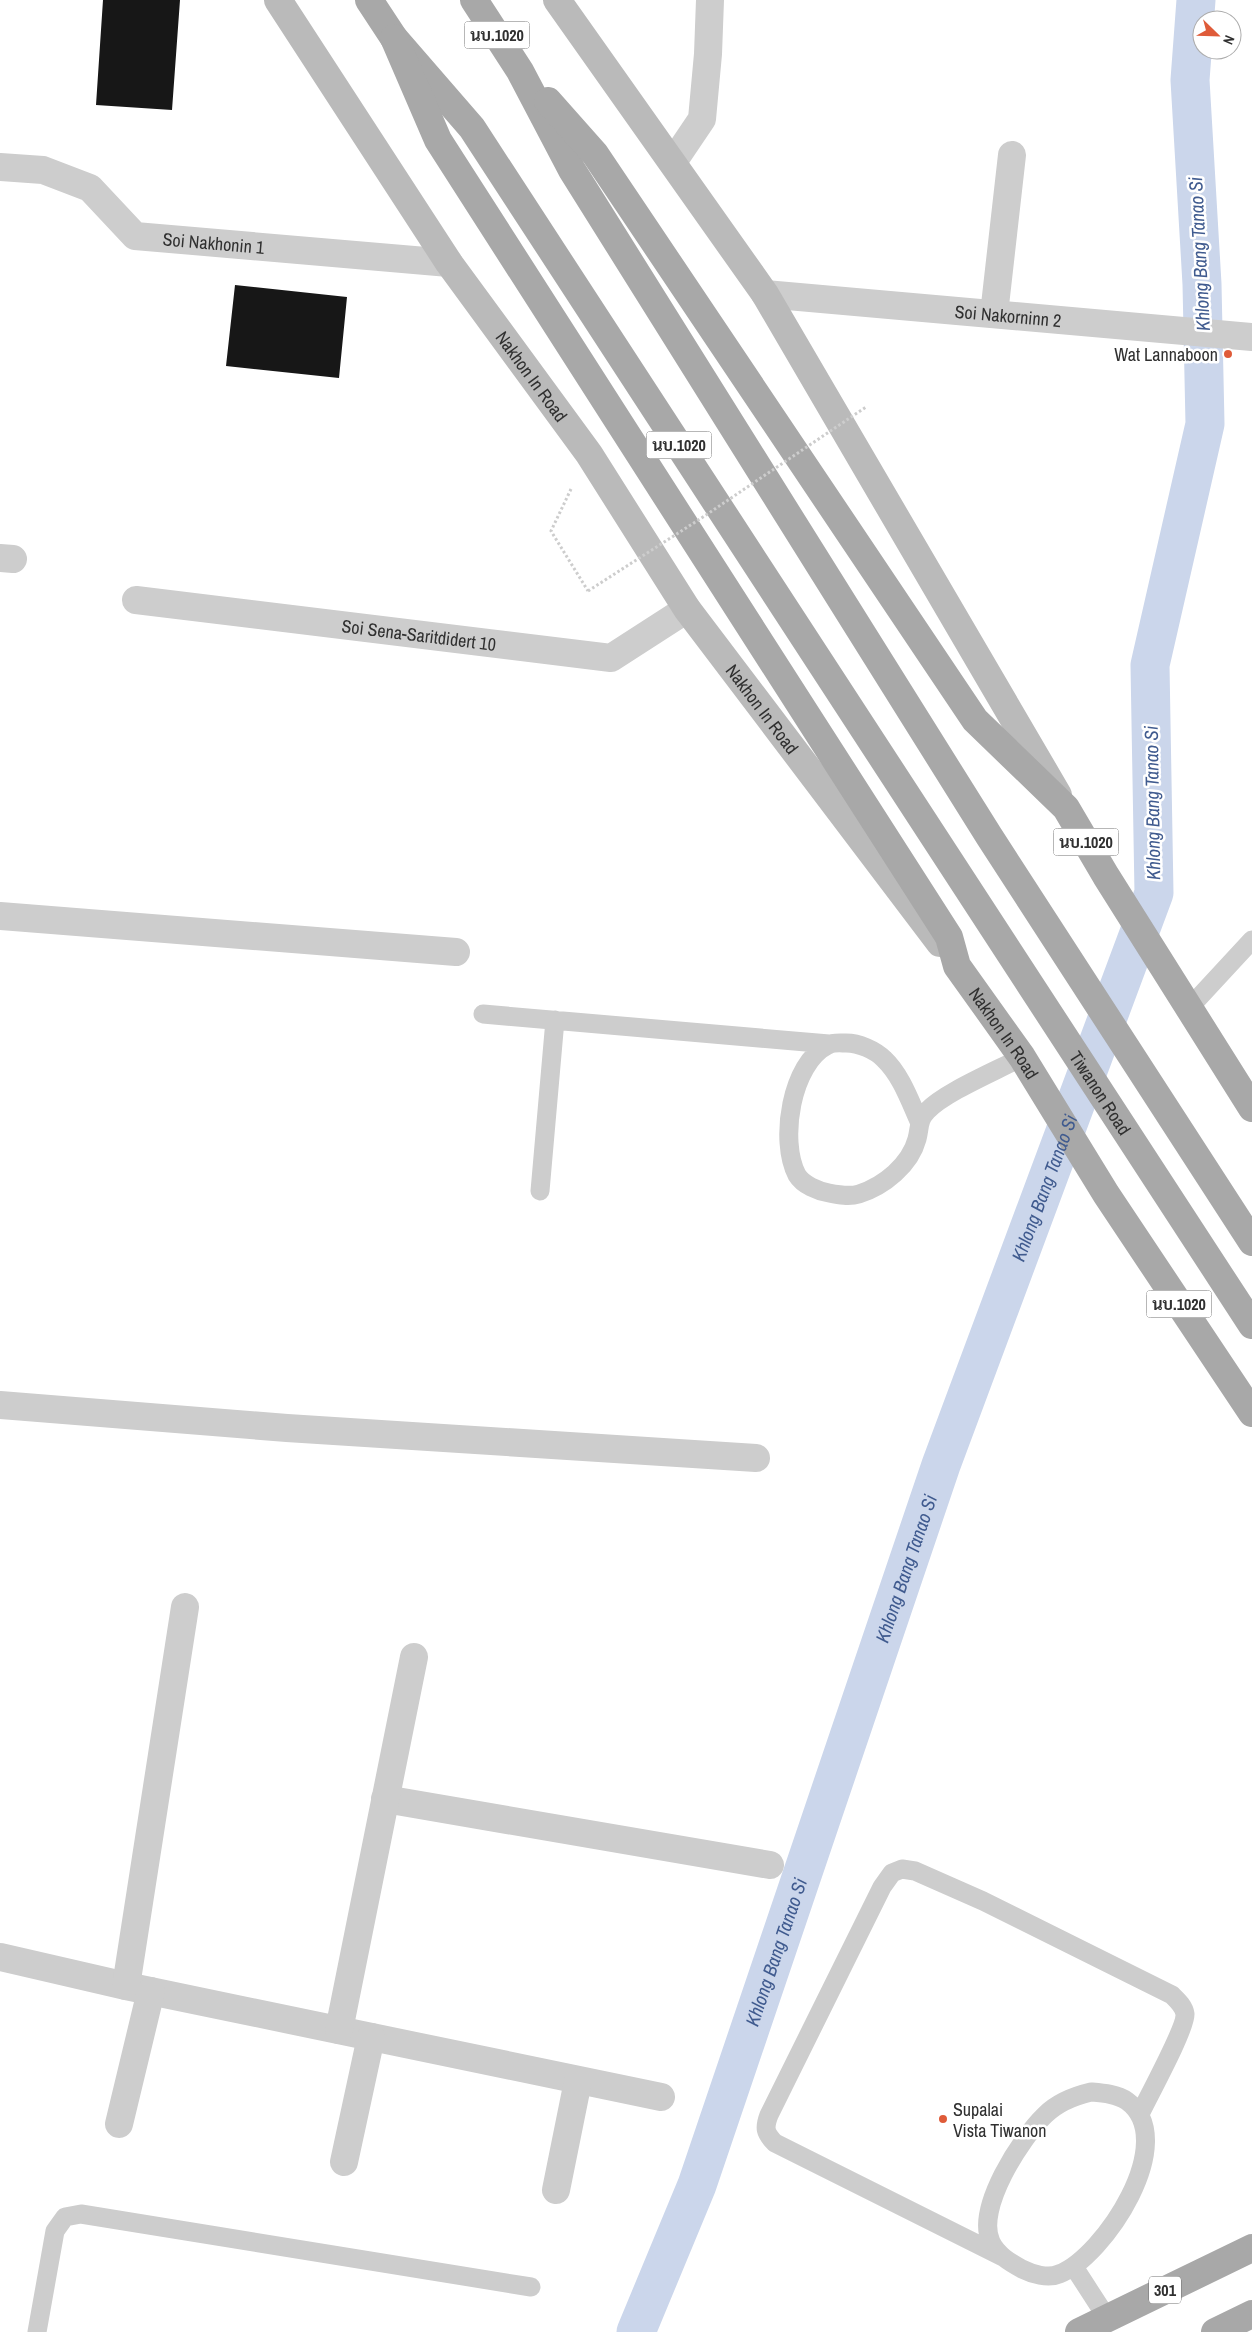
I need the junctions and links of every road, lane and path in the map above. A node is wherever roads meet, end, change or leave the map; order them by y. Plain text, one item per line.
1 (278, 0) edge
2 (369, 0) edge
3 (474, 0) edge
4 (557, 0) edge
5 (710, 0) edge
6 (394, 38) junction
7 (520, 71) junction
8 (1012, 155) dead end
9 (673, 162) junction
10 (0, 167) edge
11 (449, 263) junction
12 (765, 294) junction
13 (994, 314) junction
14 (1252, 337) edge
15 (866, 407) dead end
16 (588, 454) junction
17 (136, 600) dead end
18 (687, 609) junction
19 (1066, 808) junction
20 (0, 916) edge
21 (1252, 940) edge
22 (456, 952) dead end
23 (957, 966) junction
24 (1184, 998) junction
25 (483, 1014) dead end
26 (556, 1020) junction
27 (829, 1044) junction
28 (1022, 1057) junction
29 (1252, 1108) edge
30 (919, 1121) junction
31 (540, 1190) dead end
32 (1252, 1242) edge
33 (1252, 1325) edge
34 (0, 1405) edge
35 (1252, 1414) edge
36 (756, 1458) dead end
37 (185, 1607) dead end
38 (414, 1657) dead end
39 (385, 1799) junction
40 (770, 1865) dead end
41 (0, 1957) edge
42 (139, 1988) junction
43 (338, 2030) junction
44 (371, 2037) junction
45 (578, 2081) junction
46 (661, 2097) dead end
47 (1140, 2114) junction
48 (119, 2124) dead end
49 (344, 2162) dead end
50 (556, 2190) dead end
51 (1252, 2248) edge
52 (1003, 2257) junction
53 (1074, 2266) junction
54 (531, 2287) dead end
55 (1252, 2314) edge
56 (1107, 2318) junction
57 (37, 2332) edge
58 (1079, 2332) edge
59 (1216, 2332) edge

1 - 11 main road, Nakhon In Road / นบ.1020
2 - 6 main road, นบ.1020
3 - 7 main road, นบ.1020
4 - 9 main road, นบ.1020
5 - 9 street
6 - 23 main road
6 - 33 main road, Tiwanon Road / นบ.1020
7 - 19 main road
7 - 32 main road, นบ.1020
8 - 13 street
9 - 12 main road, นบ.1020
10 - 11 street, Soi Nakhonin 1
11 - 16 main road, Nakhon In Road / นบ.1020
12 - 13 street, Soi Nakorninn 2
12 - 19 main road, นบ.1020
13 - 14 street, Soi Nakorninn 2
15 - 16 path, bridge
16 - 18 main road, Nakhon In Road / นบ.1020
17 - 18 street, Soi Sena-Saritdidert 10
18 - 23 main road, Nakhon In Road / นบ.1020
19 - 24 main road, นบ.1020
20 - 22 street
21 - 24 lane
23 - 28 main road, Nakhon In Road / นบ.1020
24 - 29 main road, นบ.1020
25 - 26 lane
26 - 27 lane
26 - 31 lane
27 - 30 lane
27 - 30 lane
28 - 30 lane
28 - 35 main road, Nakhon In Road / นบ.1020
34 - 36 street
37 - 42 street
38 - 39 street
39 - 40 street
39 - 43 street
41 - 42 street
42 - 43 street
42 - 48 street
43 - 44 street
44 - 45 street
44 - 49 street
45 - 46 street
45 - 50 street
47 - 52 lane
47 - 52 lane
47 - 53 lane
51 - 56 main road, 301
52 - 53 lane
53 - 56 lane
54 - 57 lane
55 - 59 main road
56 - 58 main road, 301

